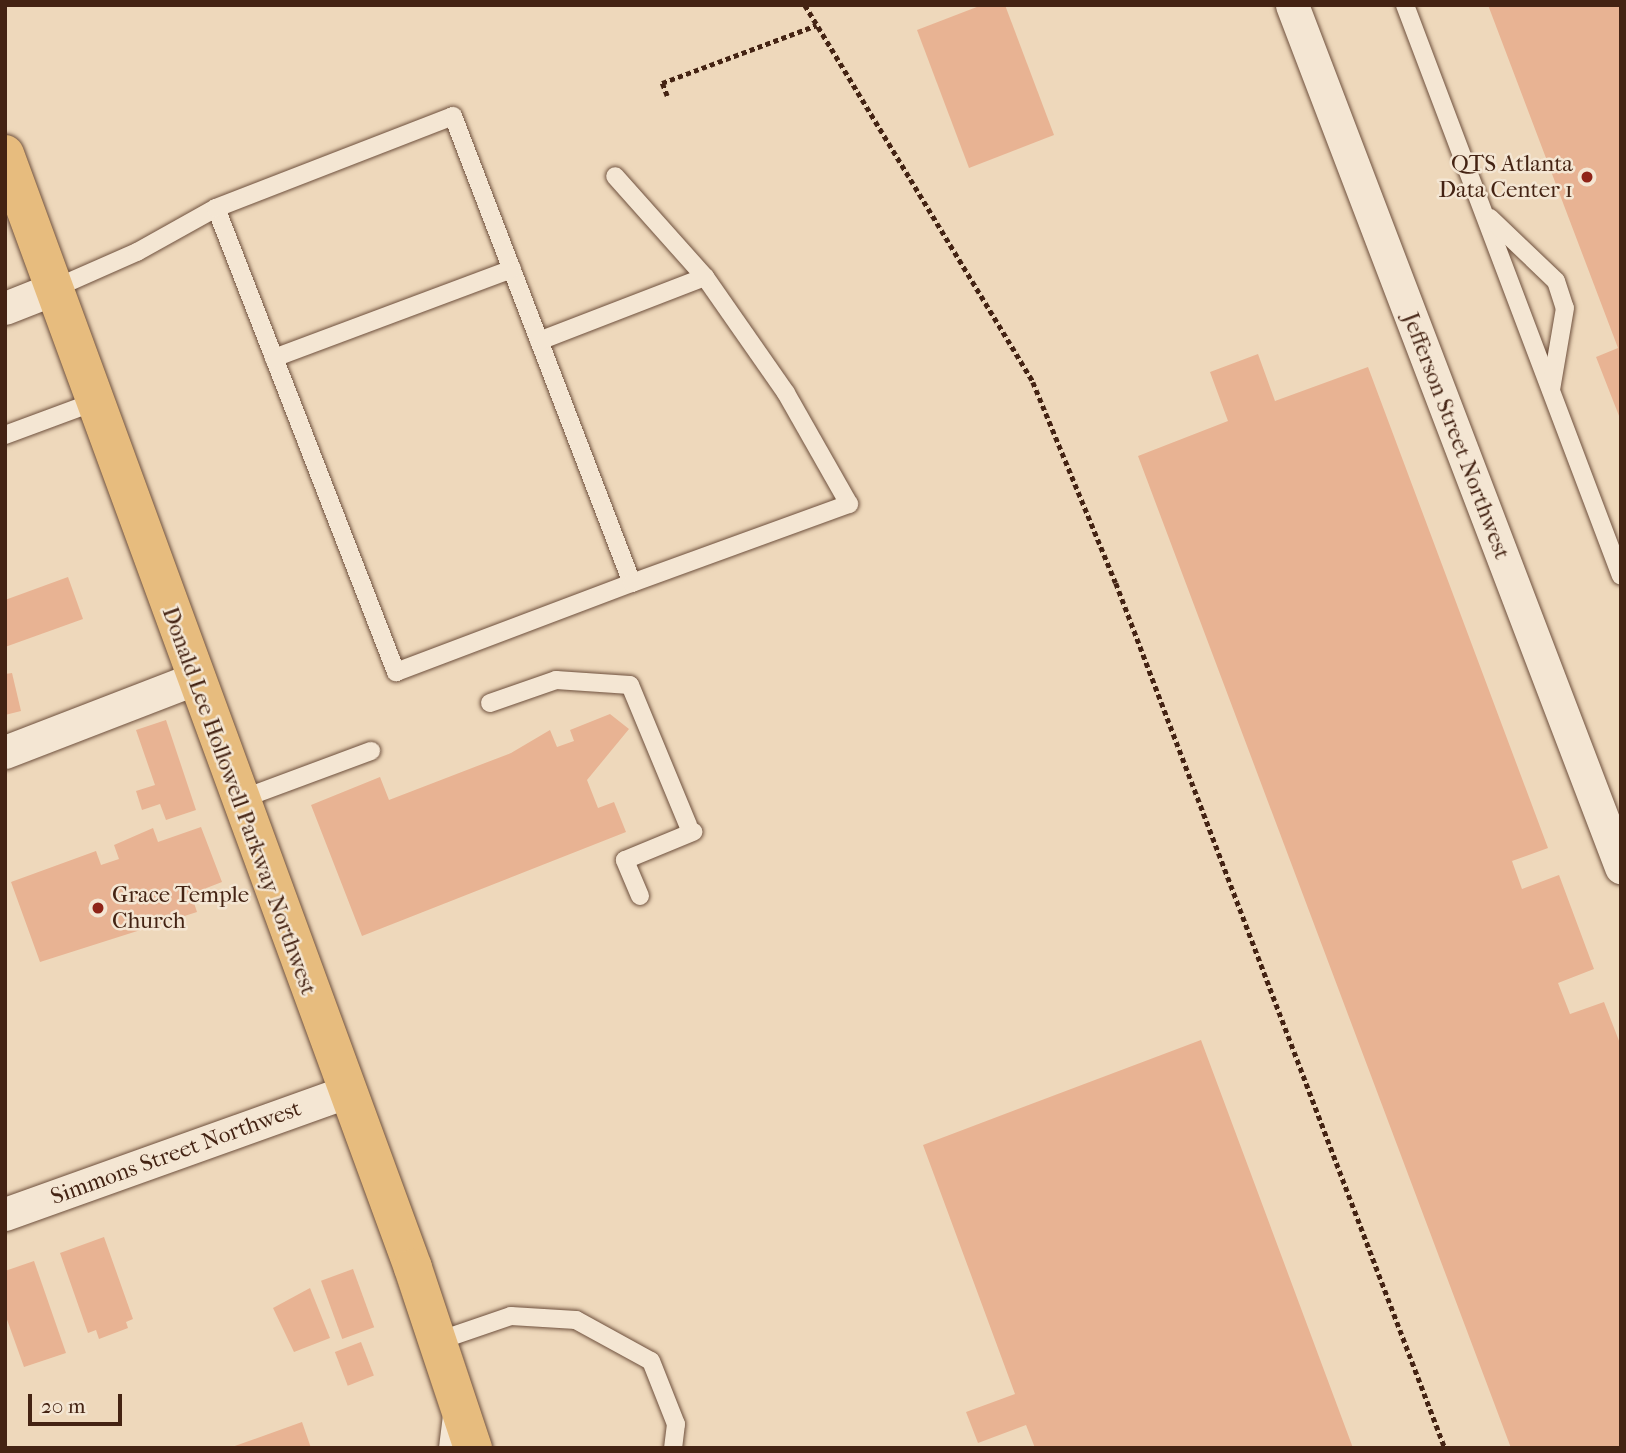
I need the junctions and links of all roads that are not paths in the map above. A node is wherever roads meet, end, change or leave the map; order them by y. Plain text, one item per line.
1 (1292, 5) edge
2 (1405, 5) edge
3 (5, 154) edge
4 (615, 176) dead end
5 (216, 208) junction
6 (1488, 216) junction
7 (512, 269) junction
8 (705, 277) junction
9 (53, 289) junction
10 (5, 308) edge
11 (539, 341) junction
12 (274, 358) junction
13 (1551, 391) junction
14 (94, 401) junction
15 (5, 435) edge
16 (1621, 576) edge
17 (632, 583) junction
18 (194, 679) junction
19 (490, 704) dead end
20 (371, 751) dead end
21 (5, 752) edge
22 (239, 800) junction
23 (1621, 867) edge
24 (640, 896) dead end
25 (346, 1093) junction
26 (5, 1214) edge
27 (438, 1341) junction
28 (455, 1390) junction
29 (447, 1448) edge
30 (473, 1448) edge
31 (673, 1448) edge

1 - 23 street, Jefferson Street Northwest
2 - 6 lane
3 - 9 main road, Donald Lee Hollowell Parkway Northwest
4 - 8 lane
5 - 7 lane
5 - 9 lane
5 - 12 lane
6 - 13 lane
6 - 13 lane
7 - 11 lane
7 - 12 lane
8 - 11 lane
8 - 17 lane
9 - 10 street
9 - 14 main road, Donald Lee Hollowell Parkway Northwest
11 - 17 lane
12 - 17 lane
13 - 16 lane
14 - 15 lane
14 - 18 main road, Donald Lee Hollowell Parkway Northwest
18 - 21 street
18 - 22 main road, Donald Lee Hollowell Parkway Northwest
19 - 24 lane
20 - 22 lane
22 - 25 main road, Donald Lee Hollowell Parkway Northwest
25 - 26 street, Simmons Street Northwest
25 - 27 main road, Donald Lee Hollowell Parkway Northwest
27 - 28 main road, Donald Lee Hollowell Parkway Northwest
27 - 31 lane
28 - 29 lane
28 - 30 main road, Donald Lee Hollowell Parkway Northwest

